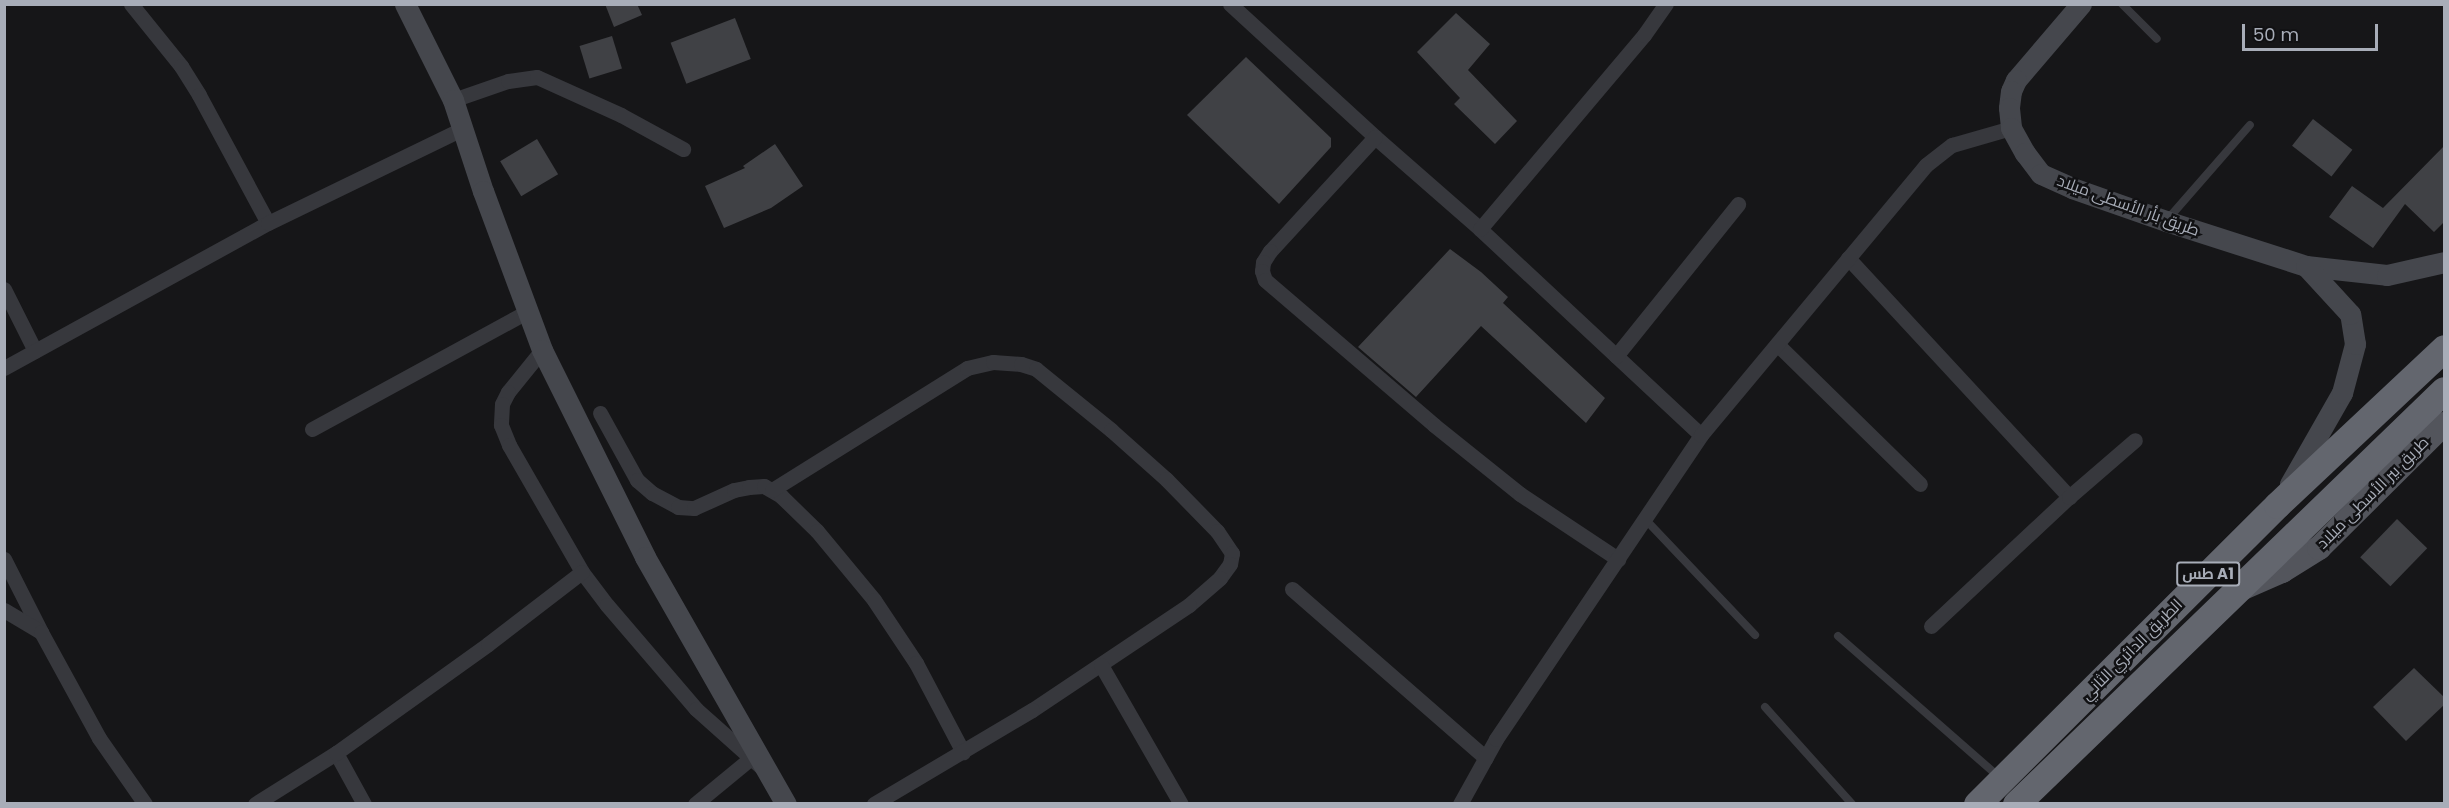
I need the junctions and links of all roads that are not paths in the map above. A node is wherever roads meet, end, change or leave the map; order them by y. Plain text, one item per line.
1 (131, 4) edge
2 (405, 4) edge
3 (1230, 4) edge
4 (1666, 4) edge
5 (2081, 4) edge
6 (2122, 4) edge
7 (2157, 39) dead end
8 (453, 100) junction
9 (2250, 125) dead end
10 (2011, 128) junction
11 (462, 129) junction
12 (1375, 137) junction
13 (683, 149) dead end
14 (1738, 204) dead end
15 (2166, 221) junction
16 (268, 223) junction
17 (1480, 229) junction
18 (1848, 258) junction
19 (2445, 262) edge
20 (2306, 266) junction
21 (4, 289) edge
22 (528, 311) junction
23 (1777, 344) junction
24 (2445, 348) edge
25 (542, 350) junction
26 (35, 351) junction
27 (1616, 356) junction
28 (4, 368) edge
29 (2445, 390) edge
30 (600, 413) dead end
31 (2445, 424) edge
32 (312, 429) dead end
33 (1701, 435) junction
34 (2135, 440) dead end
35 (1920, 484) dead end
36 (772, 490) junction
37 (2069, 497) junction
38 (2277, 505) junction
39 (1645, 519) junction
40 (4, 559) edge
41 (1618, 559) junction
42 (582, 572) junction
43 (1292, 589) dead end
44 (2236, 592) junction
45 (4, 610) edge
46 (1931, 626) dead end
47 (41, 632) junction
48 (1755, 635) dead end
49 (1838, 636) dead end
50 (1101, 665) junction
51 (1765, 707) dead end
52 (963, 752) junction
53 (336, 753) junction
54 (751, 758) junction
55 (1486, 758) junction
56 (771, 776) junction
57 (2002, 779) junction
58 (145, 804) edge
59 (255, 804) edge
60 (364, 804) edge
61 (696, 804) edge
62 (786, 804) edge
63 (874, 804) edge
64 (1181, 804) edge
65 (1460, 804) edge
66 (1852, 804) edge
67 (1977, 804) edge
68 (2016, 804) edge

1 - 16 street
2 - 8 main road
3 - 12 street
4 - 17 street
5 - 10 main road, طريق بأر الأسطى ميلاد
6 - 7 lane
8 - 11 main road
8 - 13 street
9 - 15 lane
10 - 15 main road, طريق بأر الأسطى ميلاد
10 - 18 street
11 - 16 street
11 - 22 main road
12 - 17 street
12 - 41 street
14 - 27 street
15 - 20 main road, طريق بأر الأسطى ميلاد
16 - 26 street
17 - 27 street
18 - 23 street
18 - 37 street
19 - 20 main road, طريق بأر الأسطى ميلاد
20 - 38 main road, طريق بأر الأسطى ميلاد
21 - 26 street
22 - 25 main road
22 - 32 street
23 - 33 street
23 - 35 street
24 - 38 highway, الطريق الدائري الثاني / طس A1
25 - 42 street
25 - 56 main road
26 - 28 street
27 - 33 street
29 - 44 highway, الطريق الدائري الثاني / طس A1
30 - 36 street
31 - 44 main road, طريق بير الأسطى ميلاد
33 - 39 street
34 - 37 street
36 - 50 street
36 - 52 street
37 - 46 street
38 - 57 highway, الطريق الدائري الثاني / طس A1
39 - 41 street
39 - 48 lane
40 - 47 street
41 - 55 street
42 - 53 street
42 - 54 street
43 - 55 street
44 - 68 highway, الطريق الدائري الثاني / طس A1
45 - 47 street
47 - 58 street
49 - 57 lane
50 - 52 street
50 - 64 street
51 - 66 lane
52 - 63 street
53 - 59 street
53 - 60 street
54 - 56 street
54 - 61 street
55 - 65 street
56 - 62 main road
57 - 67 highway, الطريق الدائري الثاني / طس A1

